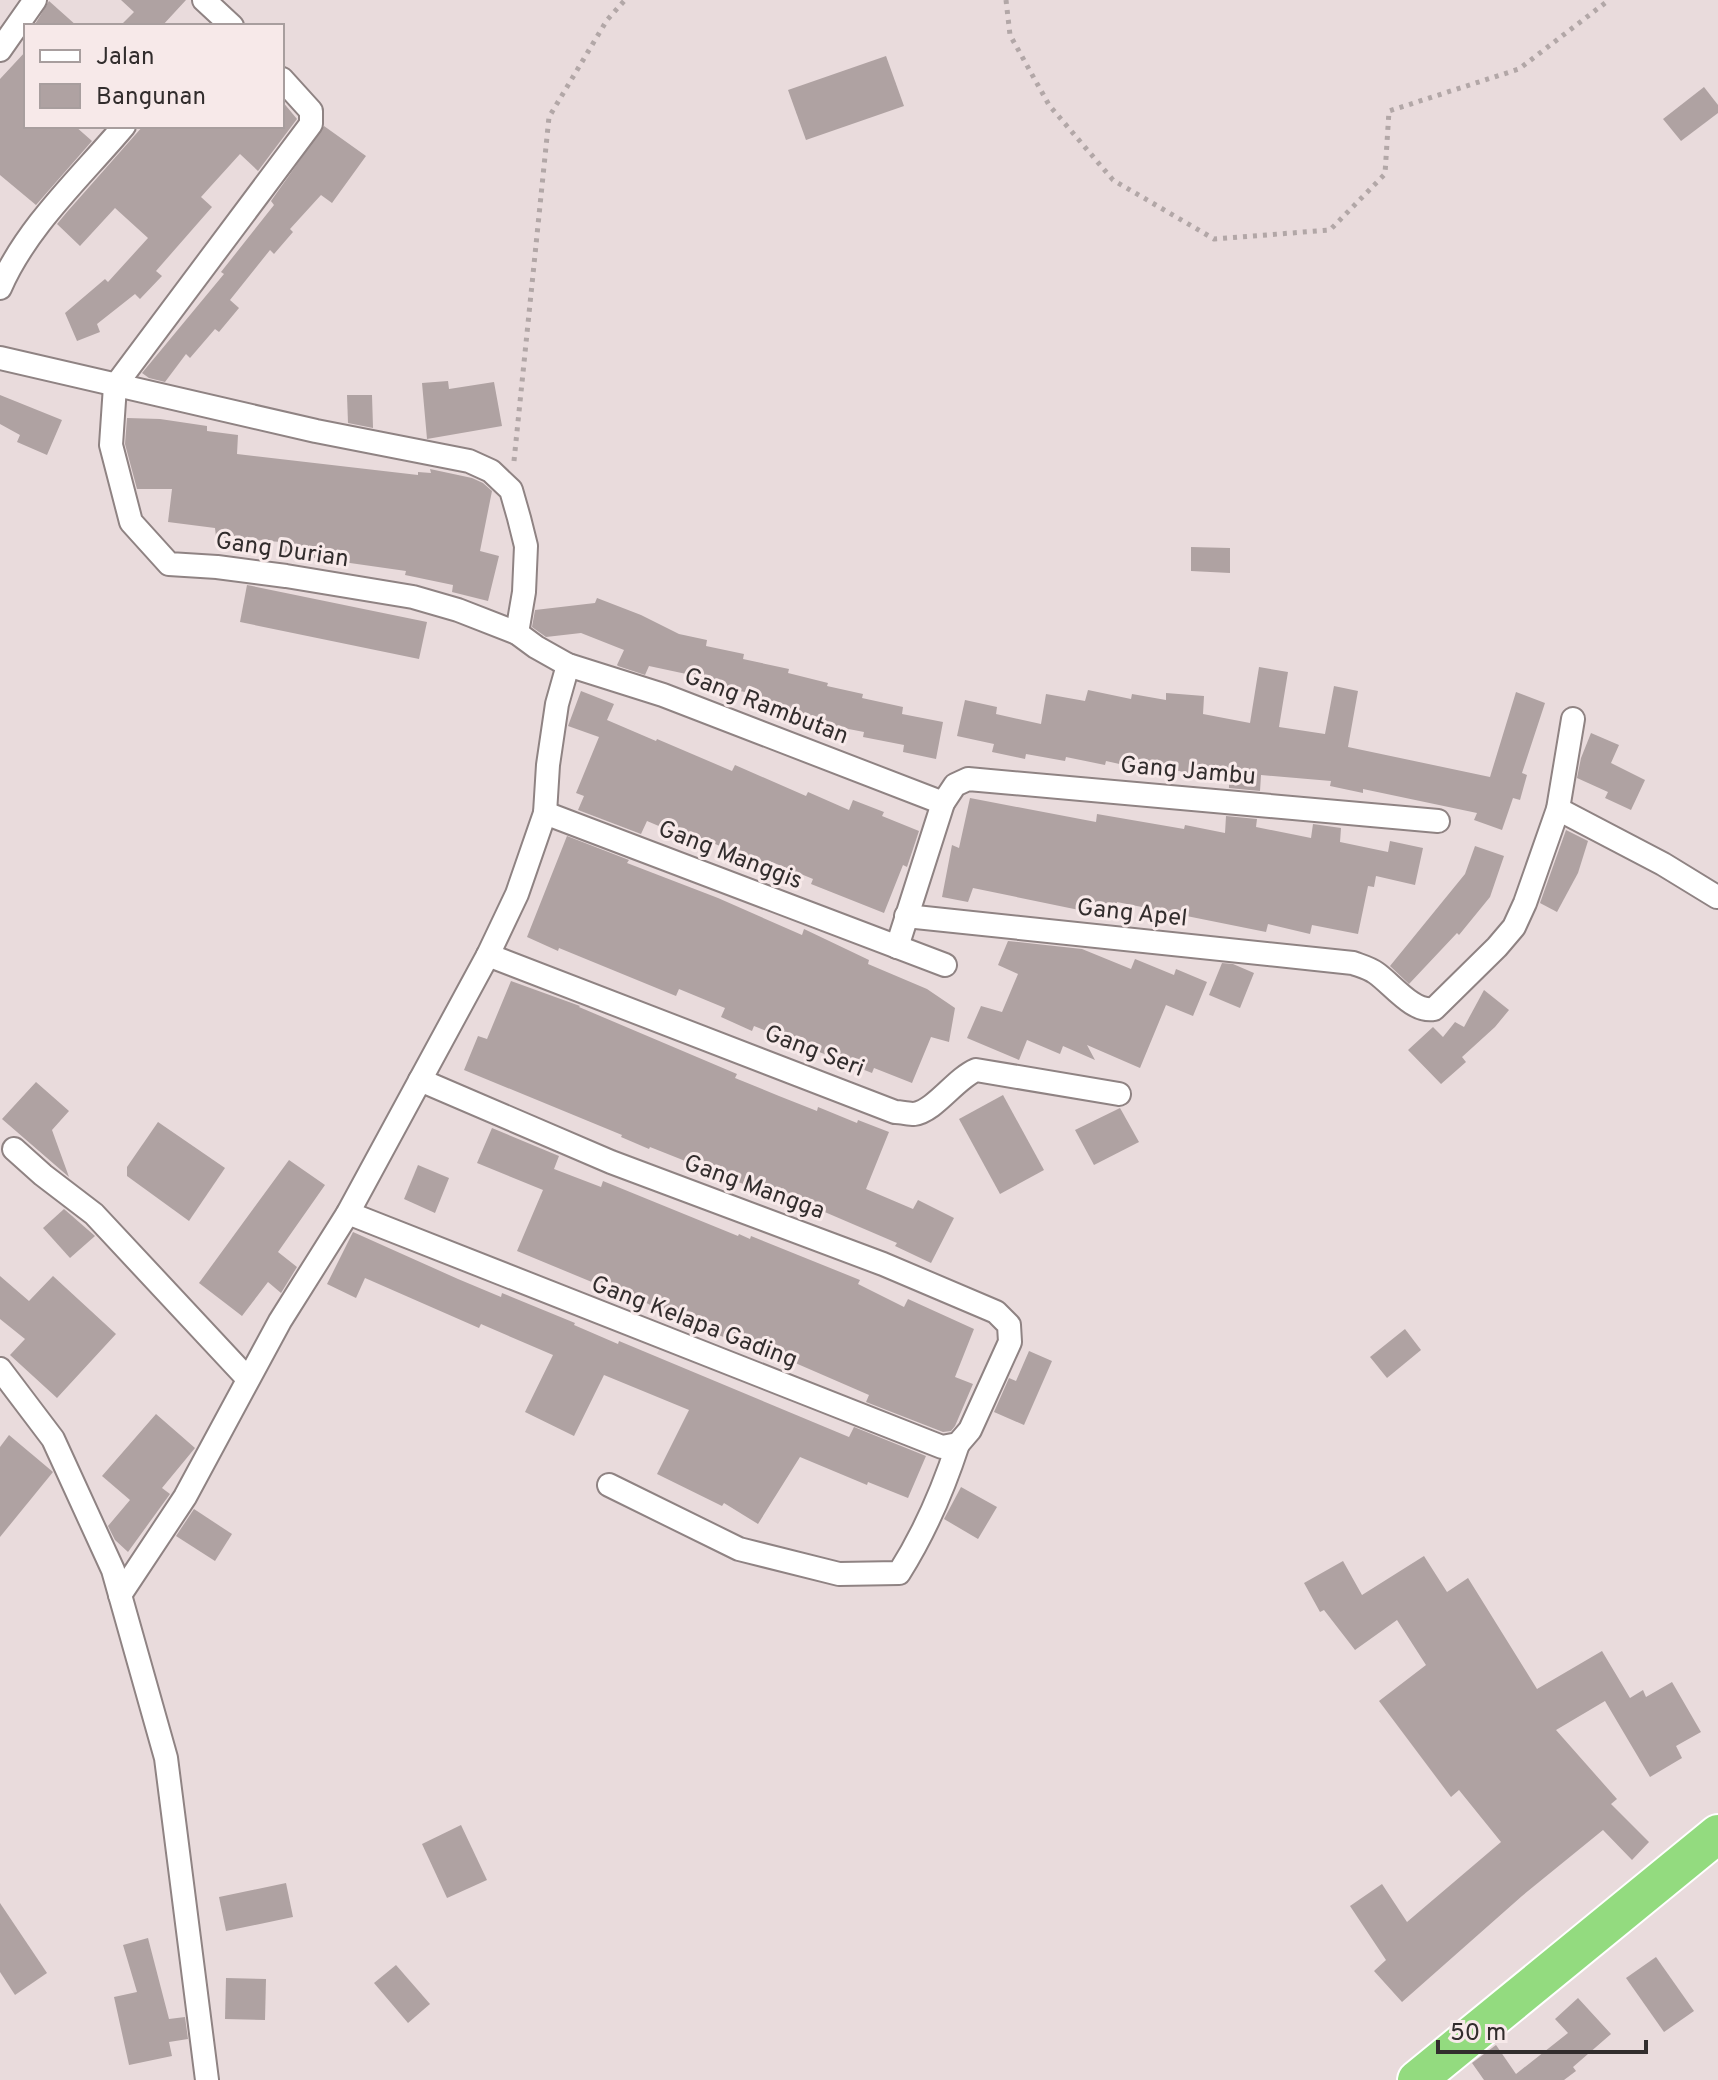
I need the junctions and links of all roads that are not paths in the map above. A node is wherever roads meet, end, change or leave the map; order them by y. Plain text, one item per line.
1 (35, 0) edge
2 (0, 50) edge
3 (284, 81) edge
4 (122, 128) edge
5 (0, 288) edge
6 (0, 358) edge
7 (115, 386) junction
8 (517, 633) junction
9 (568, 665) junction
10 (1573, 719) dead end
11 (943, 803) junction
12 (1558, 809) junction
13 (545, 813) junction
14 (1438, 821) dead end
15 (1717, 897) edge
16 (906, 916) junction
17 (897, 947) junction
18 (488, 955) junction
19 (945, 965) dead end
20 (420, 1080) junction
21 (1119, 1094) dead end
22 (14, 1149) dead end
23 (348, 1213) junction
24 (0, 1369) edge
25 (248, 1379) junction
26 (958, 1444) junction
27 (609, 1485) dead end
28 (120, 1595) junction
29 (1718, 1834) edge
30 (207, 2080) edge
31 (1417, 2080) edge

1 - 2 street
3 - 7 street
4 - 5 street
6 - 7 street
7 - 8 street, Gang Durian
7 - 8 street
8 - 9 street, Gang Durian
9 - 11 street, Gang Rambutan
9 - 13 street
10 - 12 street
11 - 14 street, Gang Jambu
11 - 16 street
12 - 15 street
12 - 16 street, Gang Apel
13 - 17 street, Gang Manggis
13 - 18 street
16 - 17 street
17 - 19 street, Gang Manggis
18 - 20 street
18 - 21 street, Gang Seri
20 - 23 street
20 - 26 street, Gang Mangga
22 - 25 street
23 - 25 street
23 - 26 street, Gang Kelapa Gading
24 - 28 street
25 - 28 street
26 - 27 street
28 - 30 street
29 - 31 highway

